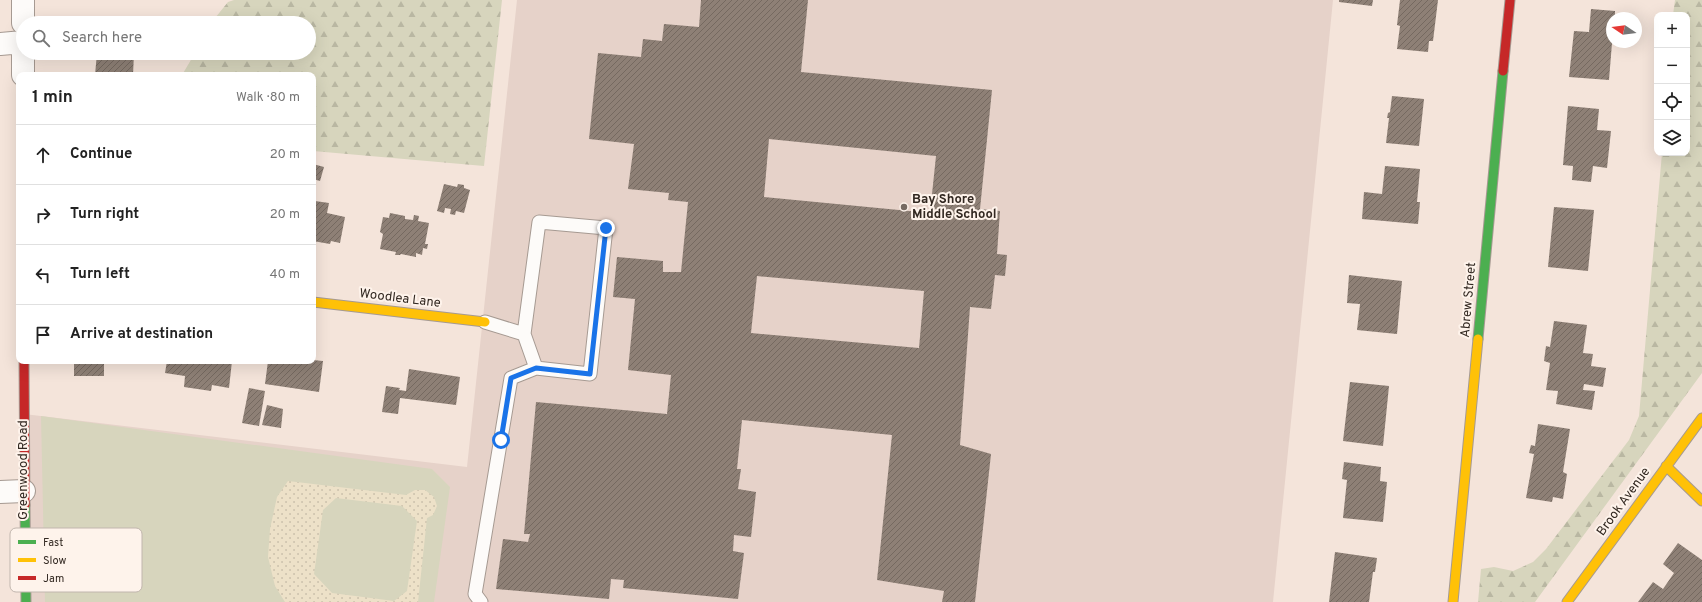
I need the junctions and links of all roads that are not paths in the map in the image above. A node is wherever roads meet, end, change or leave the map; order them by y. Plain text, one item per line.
1 (23, 0) edge
2 (1510, 0) edge
3 (23, 16) edge
4 (16, 43) edge
5 (0, 44) edge
6 (23, 60) edge
7 (23, 72) edge
8 (316, 302) edge
9 (485, 322) joint
10 (524, 334) junction
11 (24, 364) edge
12 (536, 368) junction
13 (1702, 418) edge
14 (1666, 466) junction
15 (24, 491) junction
16 (0, 492) edge
17 (1702, 501) edge
18 (25, 528) edge
19 (26, 592) edge
20 (26, 602) edge
21 (481, 602) edge
22 (1453, 602) edge
23 (1567, 602) edge

1 - 3 street
2 - 22 street, Abrew Street
4 - 5 street
6 - 7 street
8 - 9 street, Woodlea Lane
9 - 10 lane
10 - 12 lane
10 - 12 lane
11 - 15 street, Greenwood Road
12 - 21 lane
13 - 14 street, Brook Avenue
14 - 17 street
14 - 23 street, Brook Avenue
15 - 16 street
15 - 18 street, Greenwood Road
19 - 20 street, Greenwood Road

